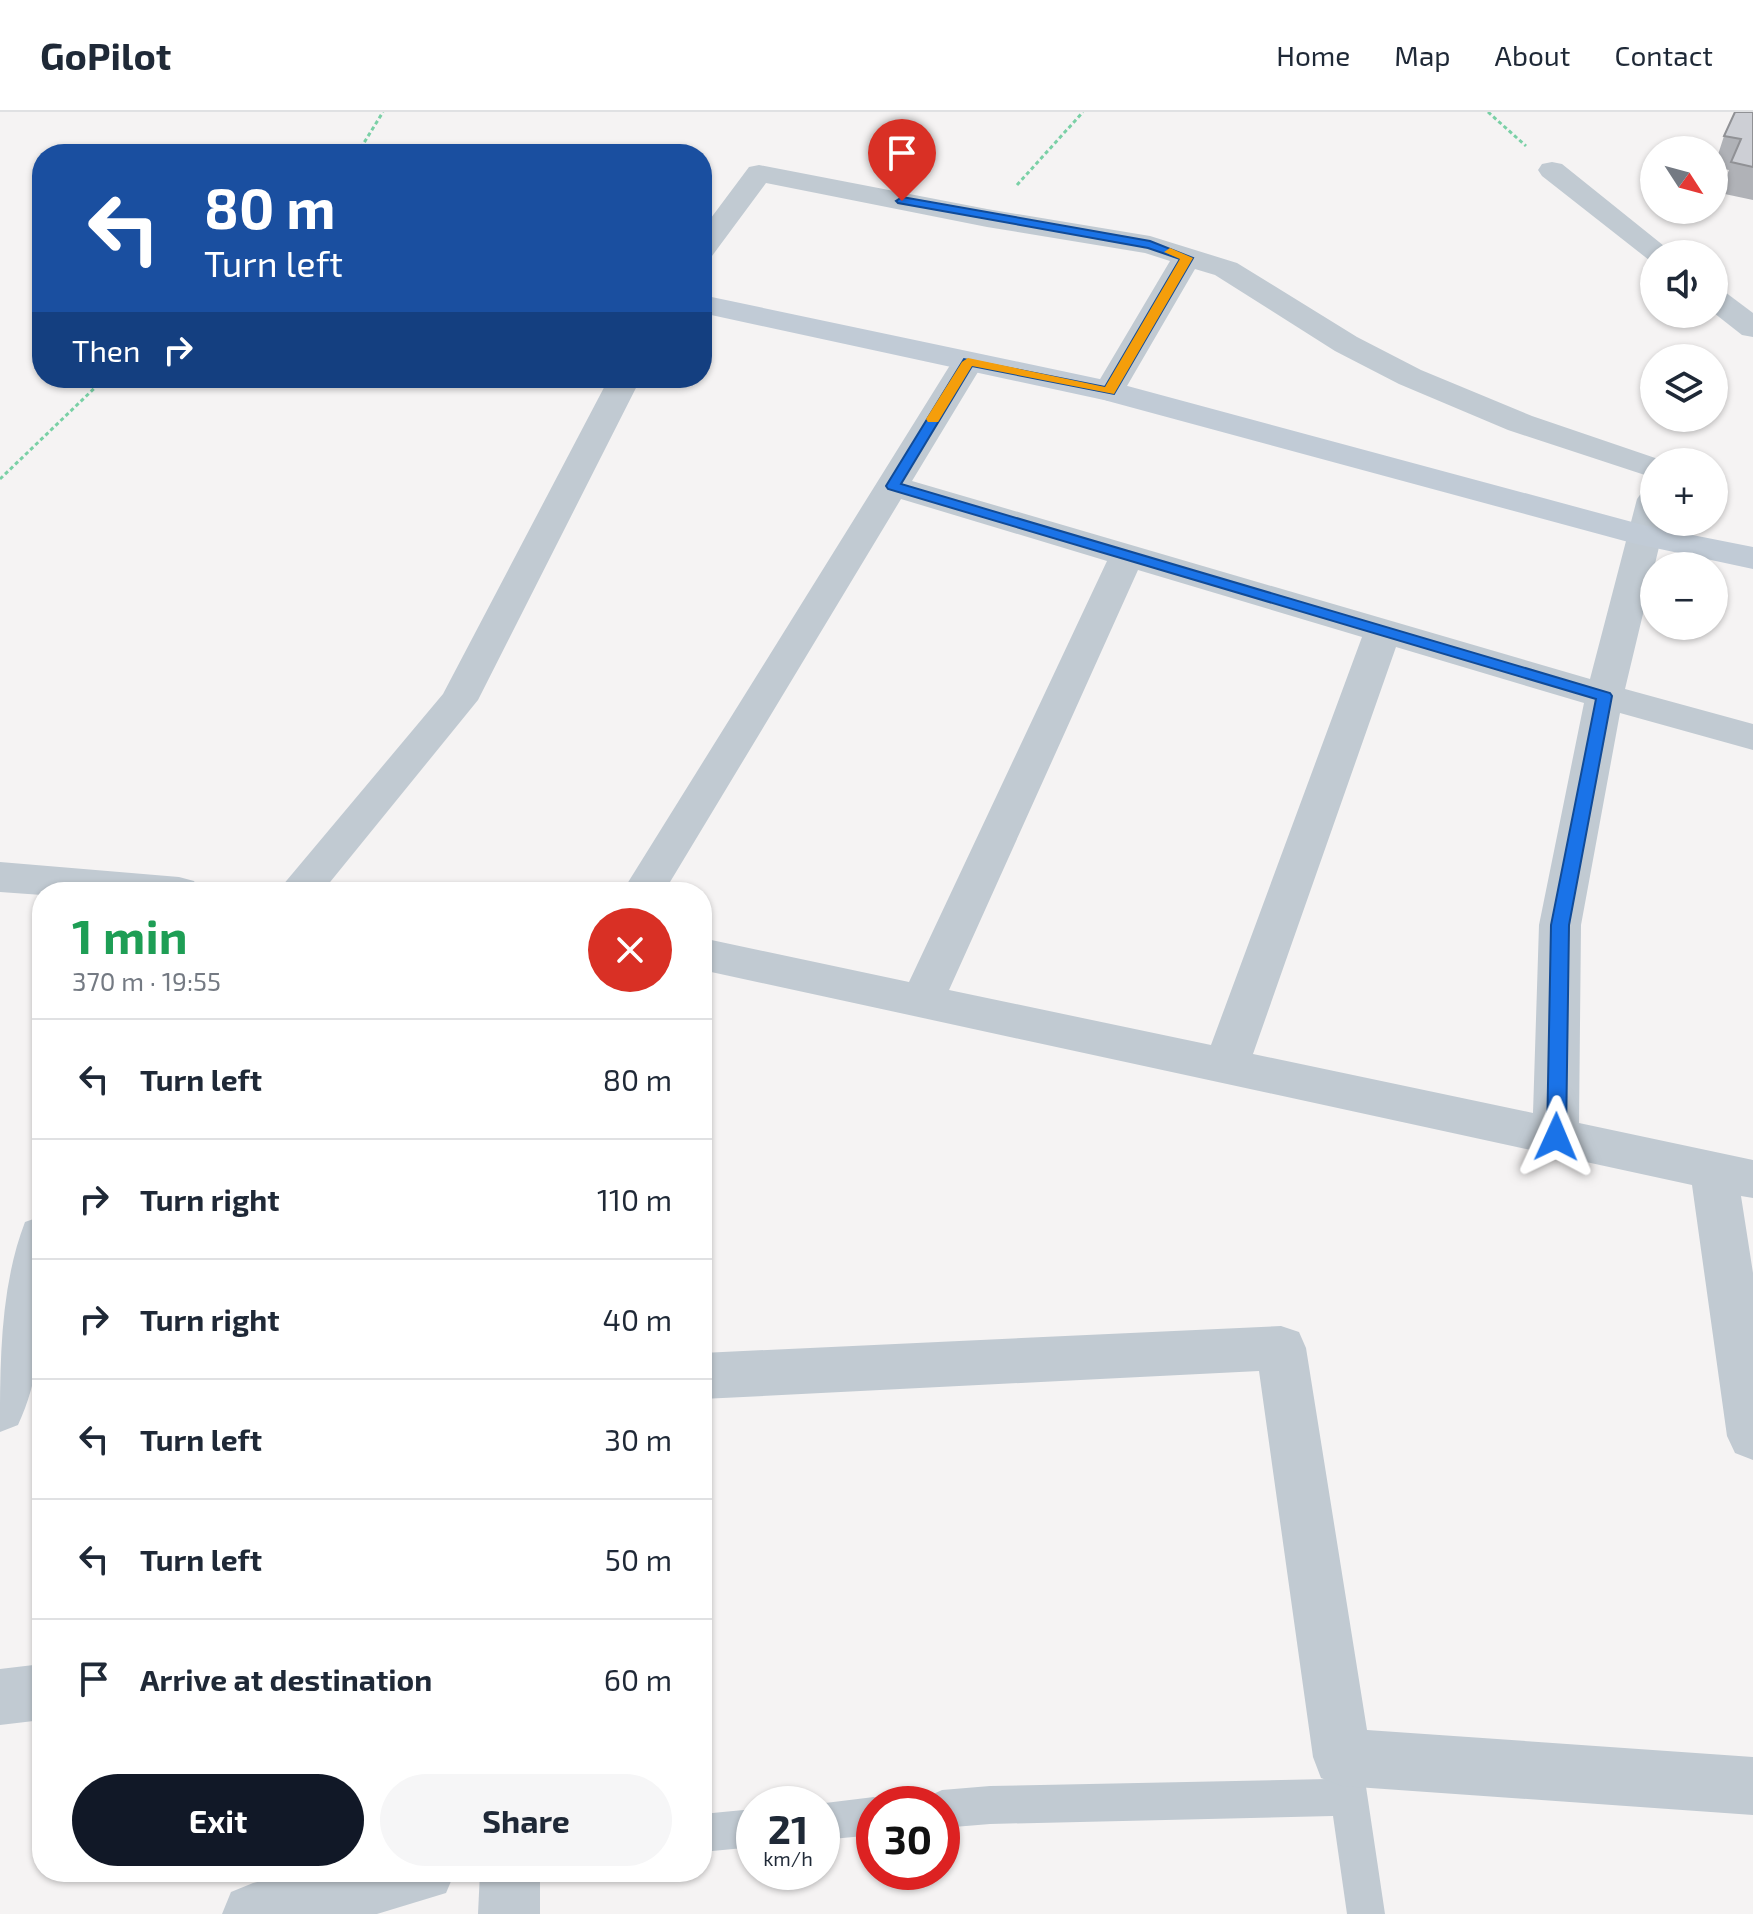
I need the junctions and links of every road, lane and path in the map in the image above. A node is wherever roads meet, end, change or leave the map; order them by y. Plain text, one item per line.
1 (383, 112) edge
2 (1083, 112) edge
3 (1488, 112) edge
4 (363, 144) edge
5 (1552, 170) joint
6 (987, 218) junction
7 (712, 236) edge
8 (1641, 240) edge
9 (1187, 258) junction
10 (712, 306) edge
11 (1728, 309) edge
12 (1753, 328) edge
13 (968, 362) junction
14 (95, 388) edge
15 (620, 388) edge
16 (1109, 391) junction
17 (1640, 463) edge
18 (0, 479) edge
19 (893, 486) junction
20 (1640, 535) edge
21 (1644, 536) joint
22 (1127, 555) junction
23 (1753, 558) edge
24 (1383, 631) junction
25 (1604, 696) junction
26 (1753, 737) edge
27 (0, 877) edge
28 (52, 882) edge
29 (306, 882) edge
30 (649, 882) edge
31 (712, 956) edge
32 (922, 1001) junction
33 (1226, 1066) junction
34 (1556, 1137) junction
35 (1733, 1174) edge
36 (32, 1277) edge
37 (712, 1376) edge
38 (0, 1409) edge
39 (1753, 1436) edge
40 (32, 1693) edge
41 (0, 1697) edge
42 (1345, 1777) junction
43 (1753, 1786) edge
44 (960, 1808) edge
45 (736, 1830) edge
46 (712, 1832) edge
47 (384, 1882) edge
48 (510, 1882) edge
49 (253, 1914) edge
50 (509, 1914) edge
51 (1366, 1914) edge

1 - 4 path
2 - 6 path
3 - 5 path
5 - 8 street
6 - 7 street
6 - 9 street
9 - 16 street
9 - 17 street
10 - 13 street
11 - 12 street
13 - 16 street
13 - 19 street
14 - 18 path
15 - 29 street
16 - 20 street
19 - 22 street
19 - 30 street
21 - 23 street
21 - 25 street
22 - 24 street
22 - 32 street
24 - 25 street
24 - 33 street
25 - 26 street
25 - 34 street
27 - 28 street
31 - 32 street
32 - 33 street
33 - 34 street
34 - 35 street
35 - 39 street
36 - 38 street
37 - 42 street
40 - 41 street
42 - 43 street
42 - 44 lane
42 - 51 lane
45 - 46 lane
47 - 49 street
48 - 50 street

